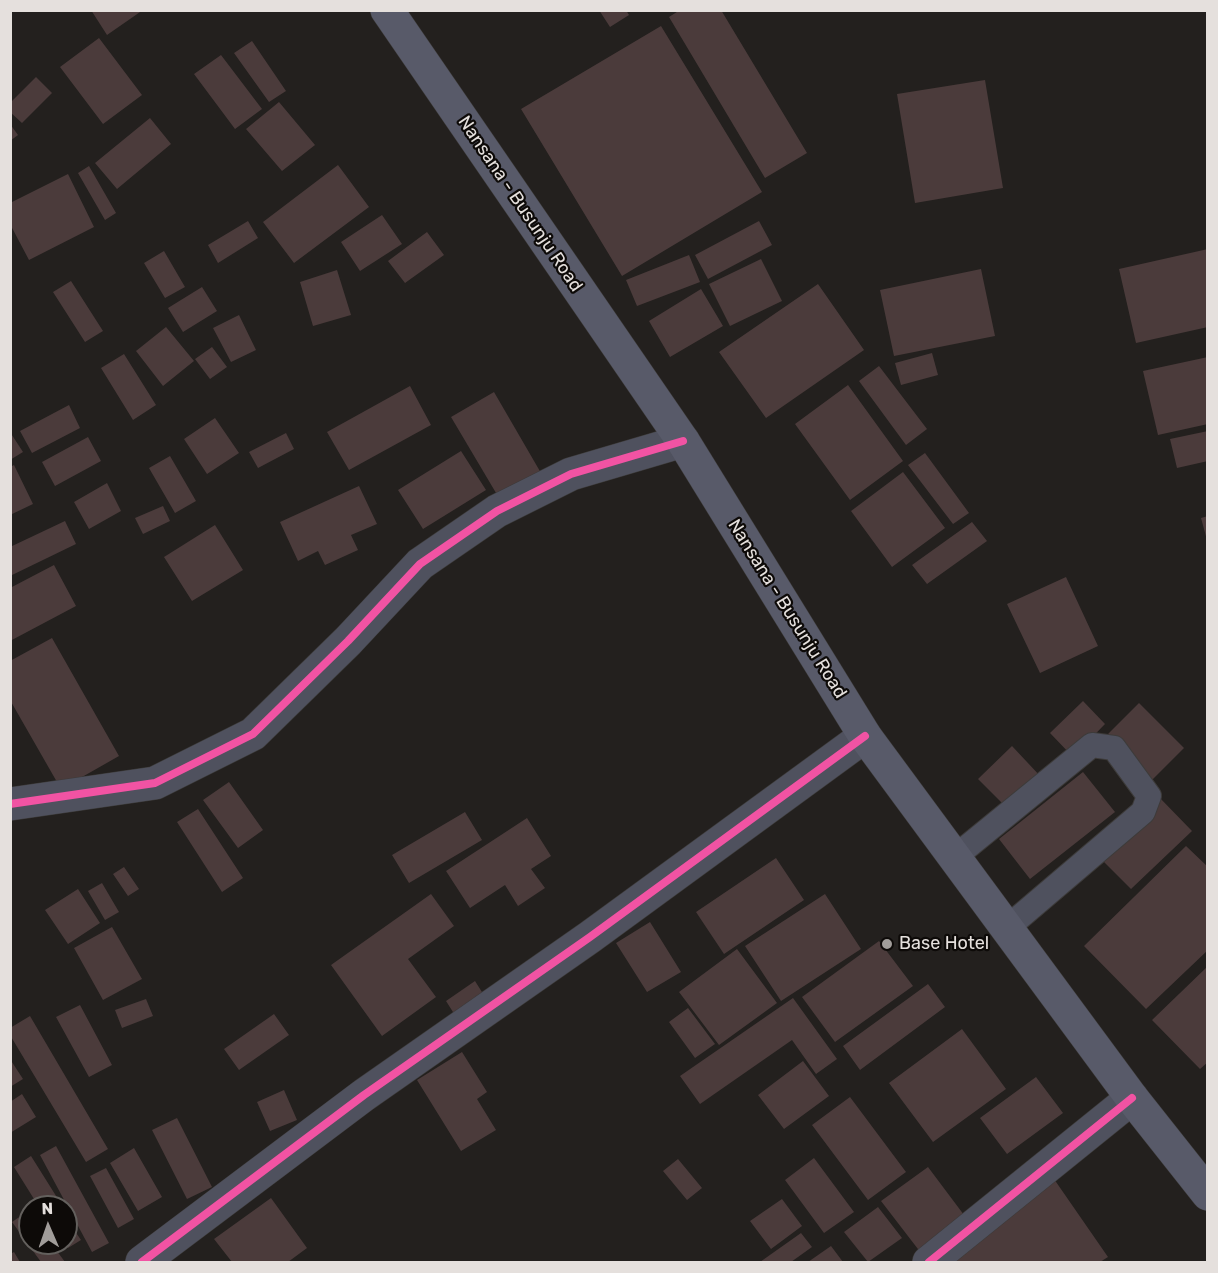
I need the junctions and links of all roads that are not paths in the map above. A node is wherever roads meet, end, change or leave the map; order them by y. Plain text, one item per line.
1 (387, 10) edge
2 (683, 441) junction
3 (865, 736) junction
4 (10, 804) edge
5 (956, 856) junction
6 (1008, 927) junction
7 (1132, 1098) junction
8 (1208, 1194) edge
9 (142, 1263) edge
10 (928, 1263) edge

1 - 2 main road, Nansana - Busunju Road
2 - 3 main road, Nansana - Busunju Road
2 - 4 street
3 - 5 main road, Nansana - Busunju Road
3 - 9 street
5 - 6 main road, Nansana - Busunju Road
5 - 6 lane
6 - 7 main road, Nansana - Busunju Road
7 - 8 main road, Nansana - Busunju Road
7 - 10 street

